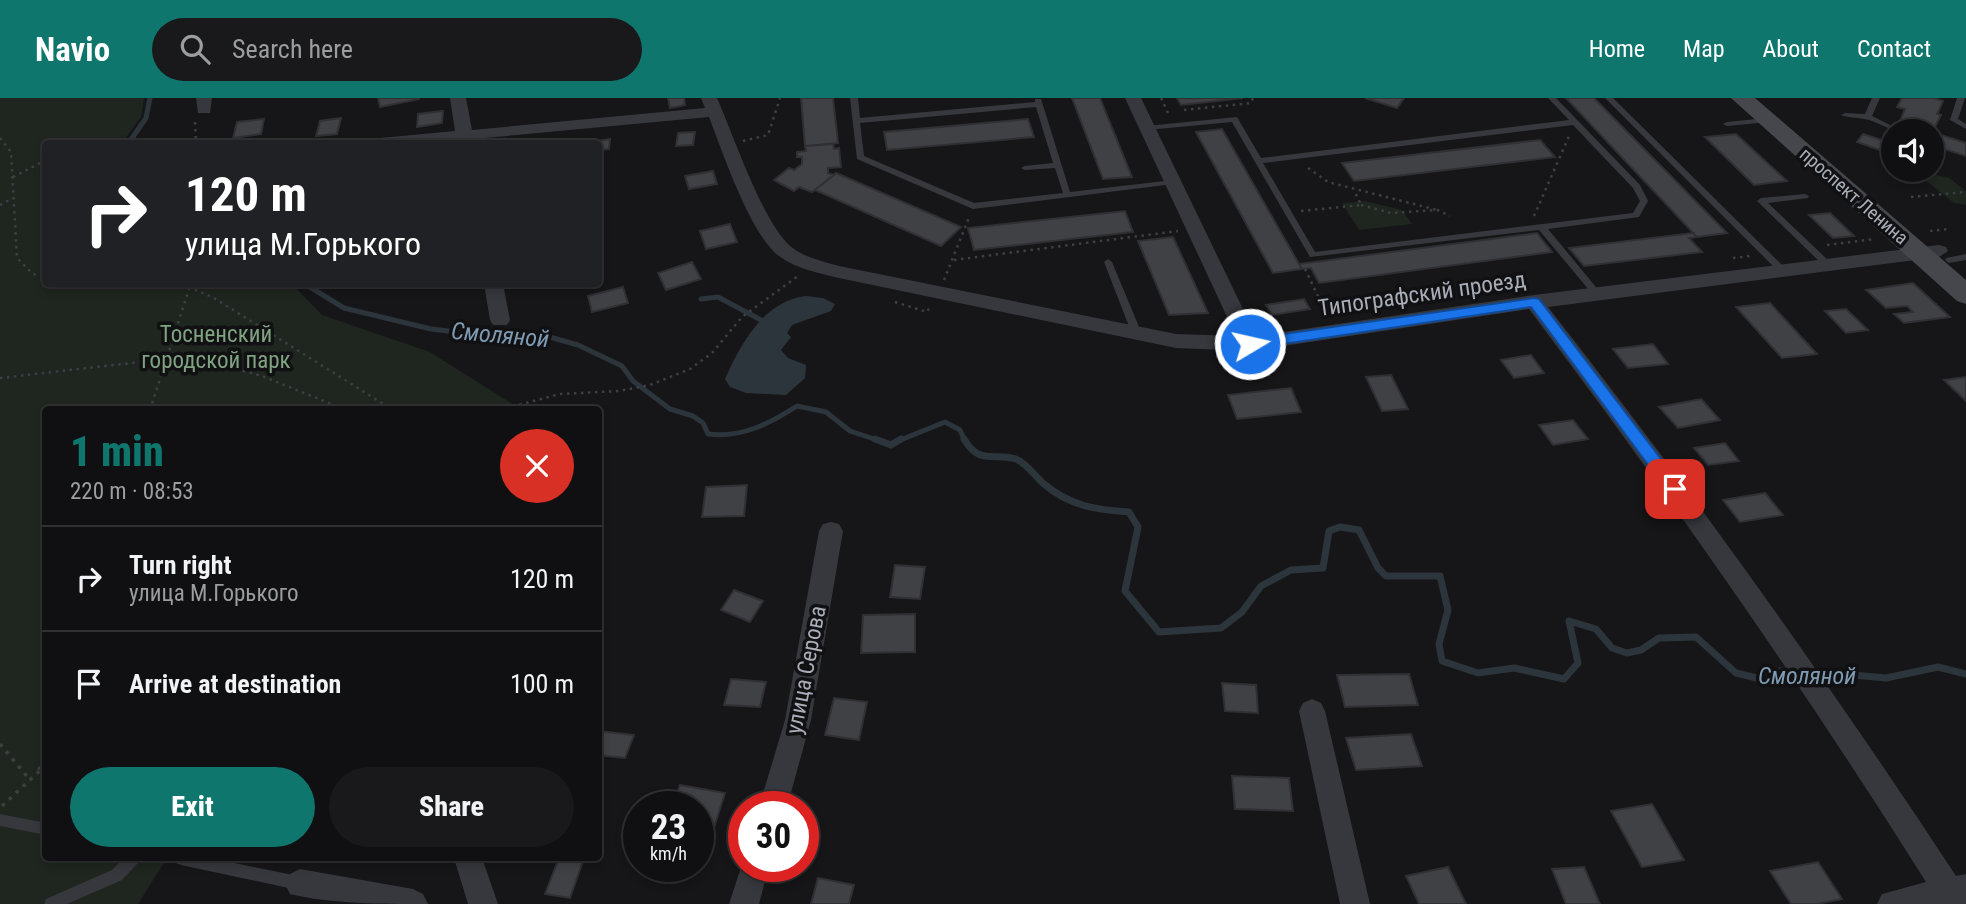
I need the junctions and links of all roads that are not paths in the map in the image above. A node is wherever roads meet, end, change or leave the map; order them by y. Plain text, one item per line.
1 (458, 98) edge
2 (854, 98) edge
3 (1133, 98) edge
4 (1552, 98) edge
5 (1609, 98) edge
6 (1742, 98) edge
7 (1876, 98) edge
8 (1961, 98) edge
9 (1038, 101) edge
10 (712, 105) edge
11 (1765, 109) edge
12 (1844, 115) dead end
13 (1868, 117) junction
14 (856, 121) junction
15 (1575, 122) junction
16 (1881, 123) edge
17 (1727, 124) dead end
18 (1966, 127) edge
19 (1147, 128) junction
20 (465, 140) edge
21 (1258, 161) junction
22 (1058, 165) junction
23 (1025, 168) dead end
24 (1173, 182) junction
25 (1067, 194) junction
26 (1805, 196) dead end
27 (1541, 226) junction
28 (1945, 251) edge
29 (1108, 262) dead end
30 (1827, 264) junction
31 (1781, 269) junction
32 (494, 287) edge
33 (1597, 294) junction
34 (1966, 295) edge
35 (1534, 302) junction
36 (500, 320) dead end
37 (1137, 334) junction
38 (1250, 344) junction
39 (831, 531) dead end
40 (1312, 711) dead end
41 (778, 791) edge
42 (0, 820) edge
43 (42, 828) edge
44 (130, 861) edge
45 (195, 861) edge
46 (469, 861) edge
47 (750, 882) edge
48 (300, 884) joint
49 (1957, 895) edge
50 (51, 904) edge
51 (413, 904) edge
52 (483, 904) edge
53 (744, 904) edge
54 (1354, 904) edge
55 (1892, 904) edge

1 - 20 street
2 - 14 lane
3 - 19 street
4 - 15 lane
5 - 31 lane
6 - 11 main road, проспект Ленина
7 - 13 lane
8 - 18 lane
9 - 14 lane
9 - 22 lane
10 - 20 street
10 - 37 street, Типографский проезд
11 - 17 lane
11 - 28 main road, проспект Ленина
12 - 13 lane
13 - 16 lane
14 - 25 lane
15 - 21 lane
15 - 27 lane
19 - 21 lane
19 - 24 street
21 - 27 lane
22 - 23 lane
22 - 25 lane
24 - 25 lane
24 - 38 street
26 - 30 lane
27 - 33 lane
28 - 30 street, Типографский проезд
28 - 34 main road, проспект Ленина
29 - 37 lane
30 - 31 street, Типографский проезд
31 - 33 street, Типографский проезд
32 - 36 street
33 - 35 street, Типографский проезд
35 - 38 street, Типографский проезд
35 - 49 street
37 - 38 street, Типографский проезд
39 - 41 street, улица Серова
40 - 54 street
42 - 43 lane
44 - 50 lane
45 - 48 lane
46 - 52 street
47 - 53 street
48 - 51 street
49 - 55 street

